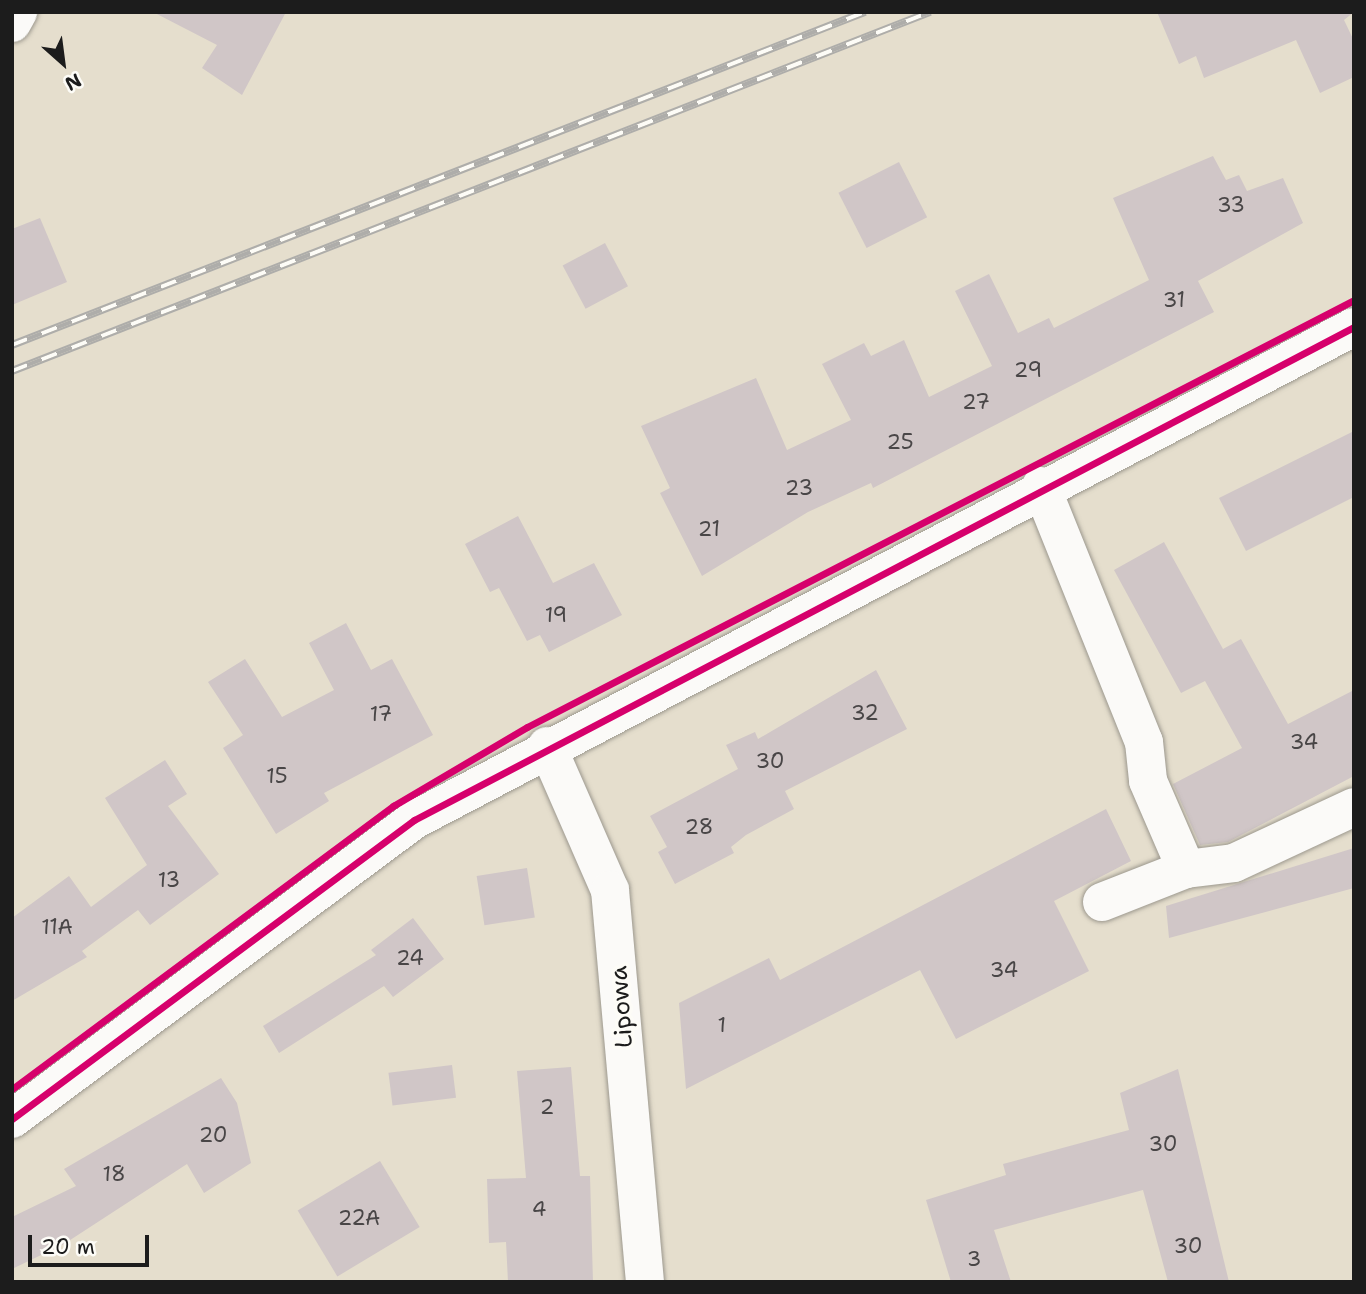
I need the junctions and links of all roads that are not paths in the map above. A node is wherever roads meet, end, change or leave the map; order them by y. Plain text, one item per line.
1 (18, 12) edge
2 (12, 23) edge
3 (1354, 327) edge
4 (1041, 486) junction
5 (547, 746) junction
6 (1354, 807) edge
7 (1186, 869) junction
8 (1102, 902) dead end
9 (12, 1119) edge
10 (645, 1282) edge

1 - 2 street
3 - 4 street
4 - 5 street
4 - 7 street
5 - 9 street
5 - 10 street, Lipowa
6 - 7 street
7 - 8 street

